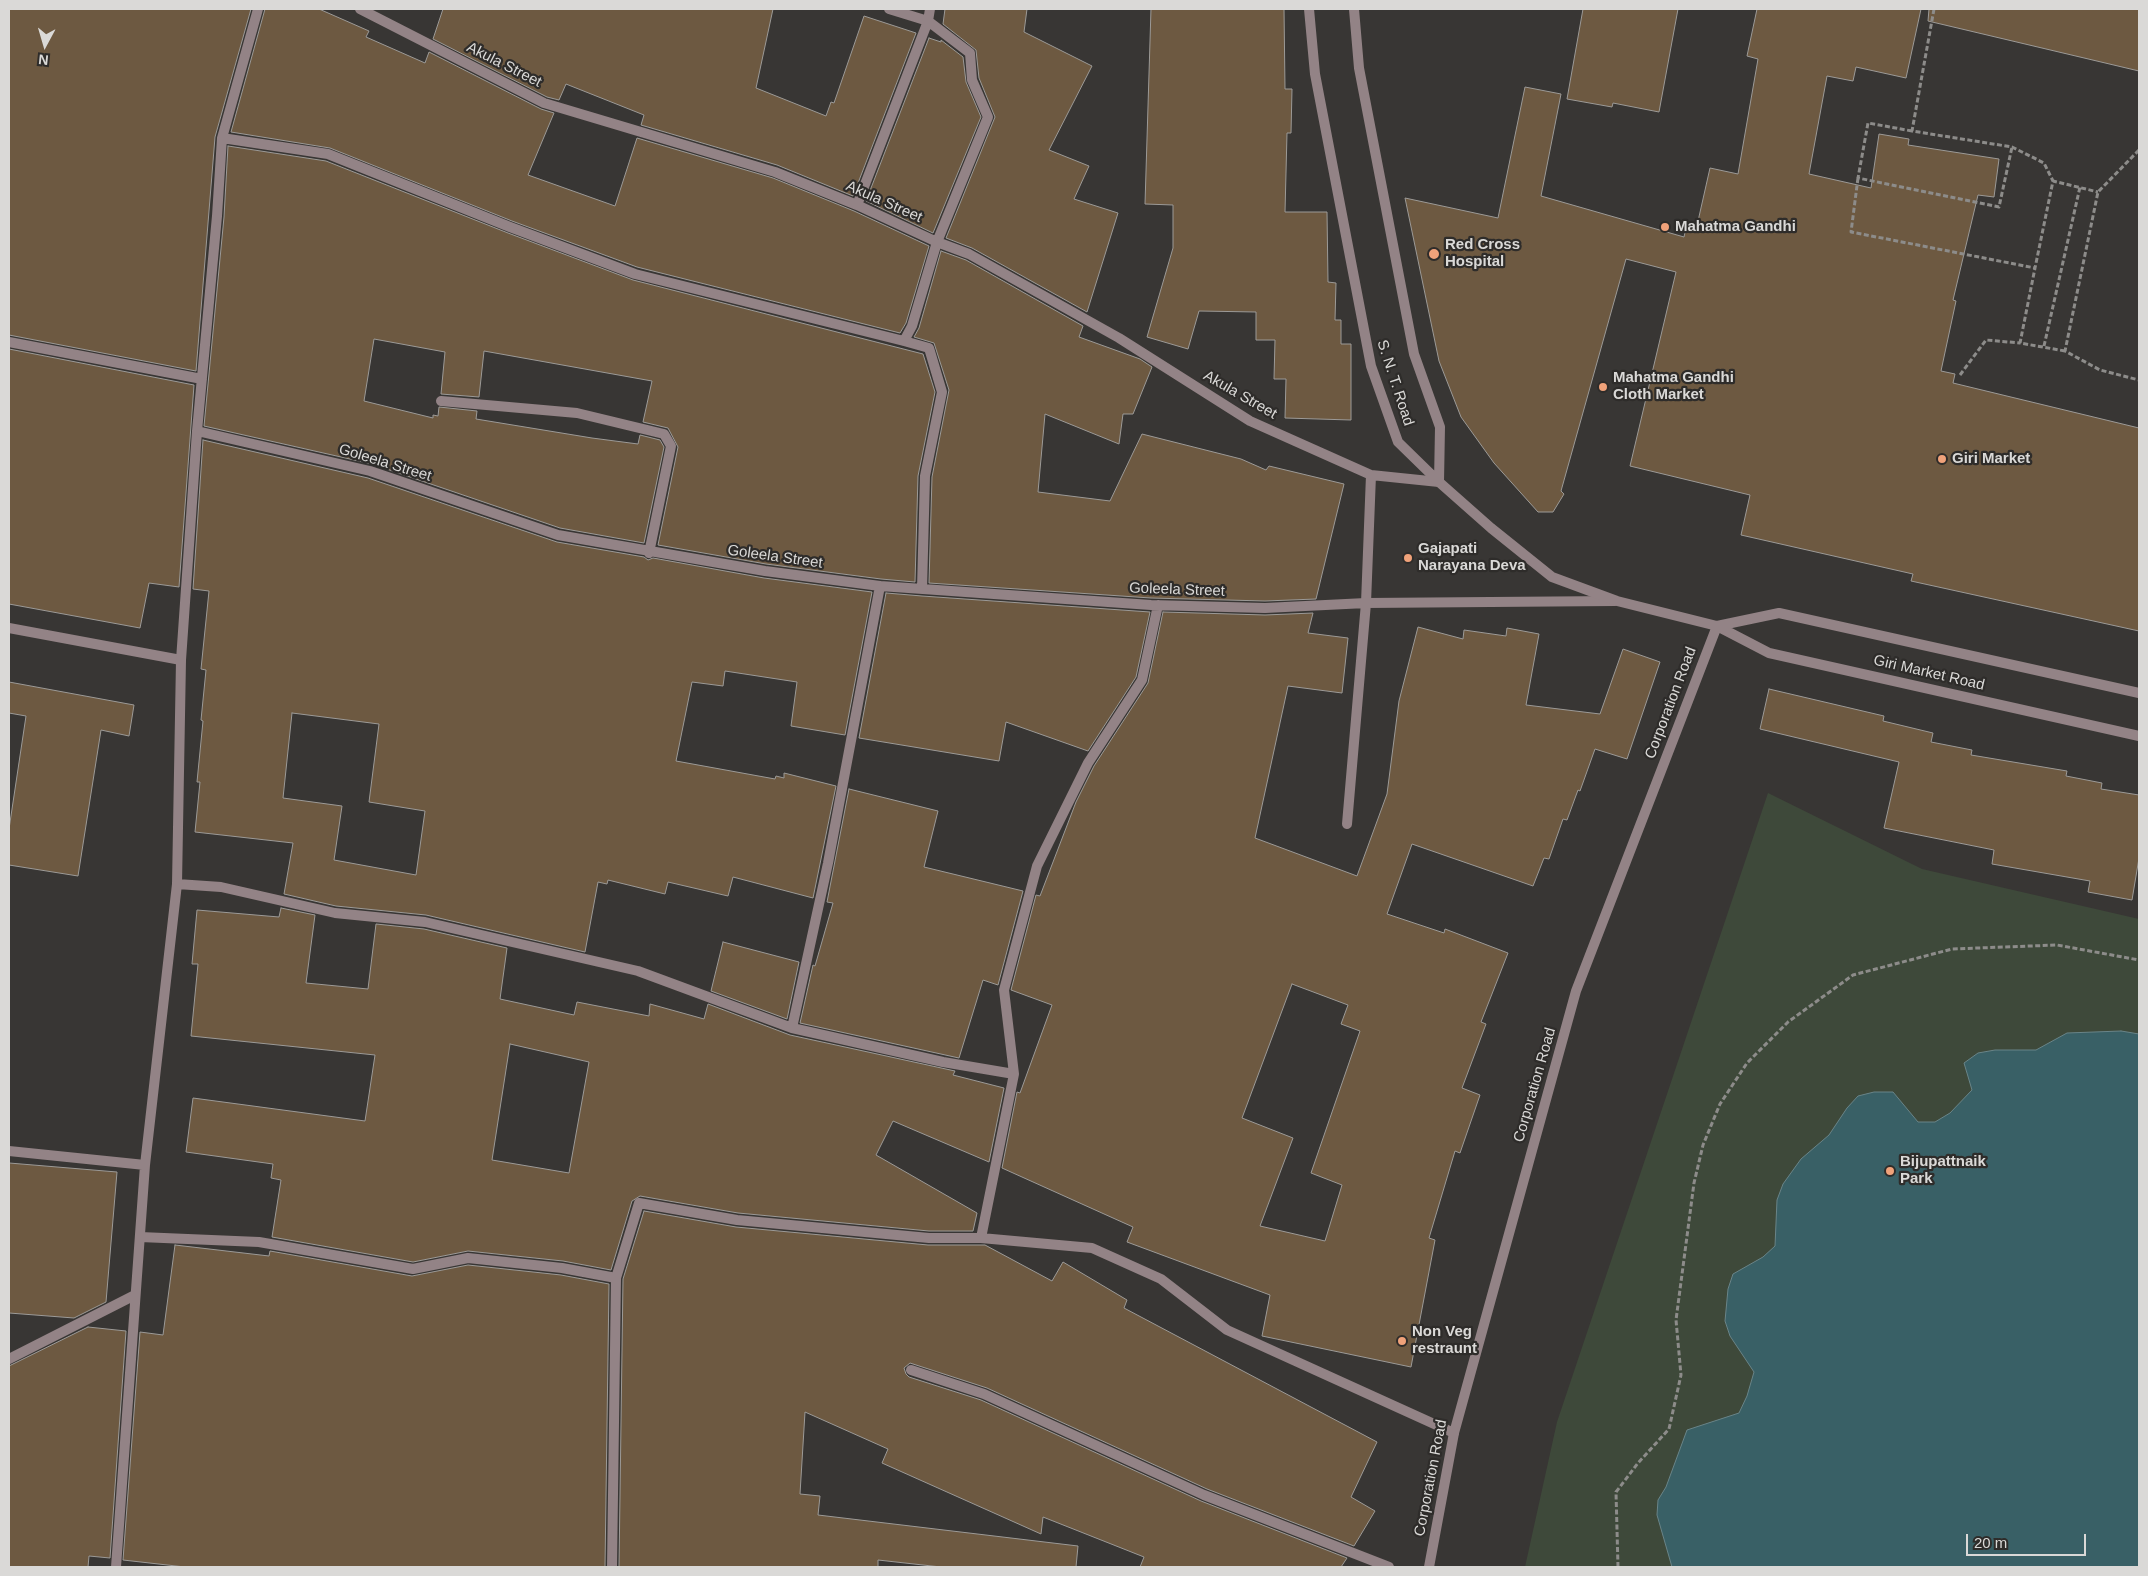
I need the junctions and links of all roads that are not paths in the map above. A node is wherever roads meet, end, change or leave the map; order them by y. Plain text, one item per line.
1 (258, 9) edge
2 (360, 9) edge
3 (889, 9) edge
4 (930, 9) edge
5 (1309, 9) edge
6 (1354, 9) edge
7 (374, 12) edge
8 (928, 21) junction
9 (222, 138) junction
10 (857, 205) junction
11 (937, 242) junction
12 (904, 341) junction
13 (9, 342) edge
14 (202, 379) junction
15 (441, 401) dead end
16 (197, 430) junction
17 (1371, 475) junction
18 (1438, 482) junction
19 (650, 553) junction
20 (880, 586) junction
21 (922, 589) junction
22 (1618, 601) junction
23 (1366, 603) junction
24 (1158, 605) junction
25 (1717, 626) junction
26 (9, 628) edge
27 (181, 660) junction
28 (2139, 693) edge
29 (2139, 736) edge
30 (1347, 824) dead end
31 (177, 884) junction
32 (792, 1028) junction
33 (1014, 1074) junction
34 (9, 1151) edge
35 (145, 1165) junction
36 (140, 1237) junction
37 (980, 1238) junction
38 (616, 1278) junction
39 (135, 1295) junction
40 (9, 1359) edge
41 (911, 1370) dead end
42 (1454, 1432) junction
43 (116, 1567) edge
44 (612, 1567) edge
45 (1389, 1567) edge
46 (1429, 1567) edge

1 - 9 street
2 - 7 street, Akula Street
3 - 8 street
4 - 8 street
5 - 18 street, S. N. T. Road
6 - 18 street, S. N. T. Road
7 - 10 street, Akula Street
8 - 10 street
8 - 11 street
9 - 12 street
9 - 14 street
10 - 11 street, Akula Street
11 - 12 street
11 - 17 street, Akula Street
12 - 21 street
13 - 14 street
14 - 16 street
15 - 19 street
16 - 19 street, Goleela Street
16 - 27 street
17 - 18 street, Akula Street
17 - 23 street
18 - 22 street, Giri Market Road
19 - 20 street, Goleela Street
20 - 21 street, Goleela Street
20 - 32 street
21 - 24 street, Goleela Street
22 - 23 street, Goleela Street
22 - 25 street, Giri Market Road
23 - 24 street, Goleela Street
23 - 30 street
24 - 33 street
25 - 28 street, Giri Market Road
25 - 29 street, Giri Market Road
25 - 42 street, Corporation Road
26 - 27 street
27 - 31 street
31 - 32 street
31 - 35 street
32 - 33 street
33 - 37 street
34 - 35 street
35 - 36 street
36 - 38 street
36 - 39 street
37 - 38 street
37 - 42 street
38 - 44 street
39 - 40 street
39 - 43 street
41 - 45 street
42 - 46 street, Corporation Road

